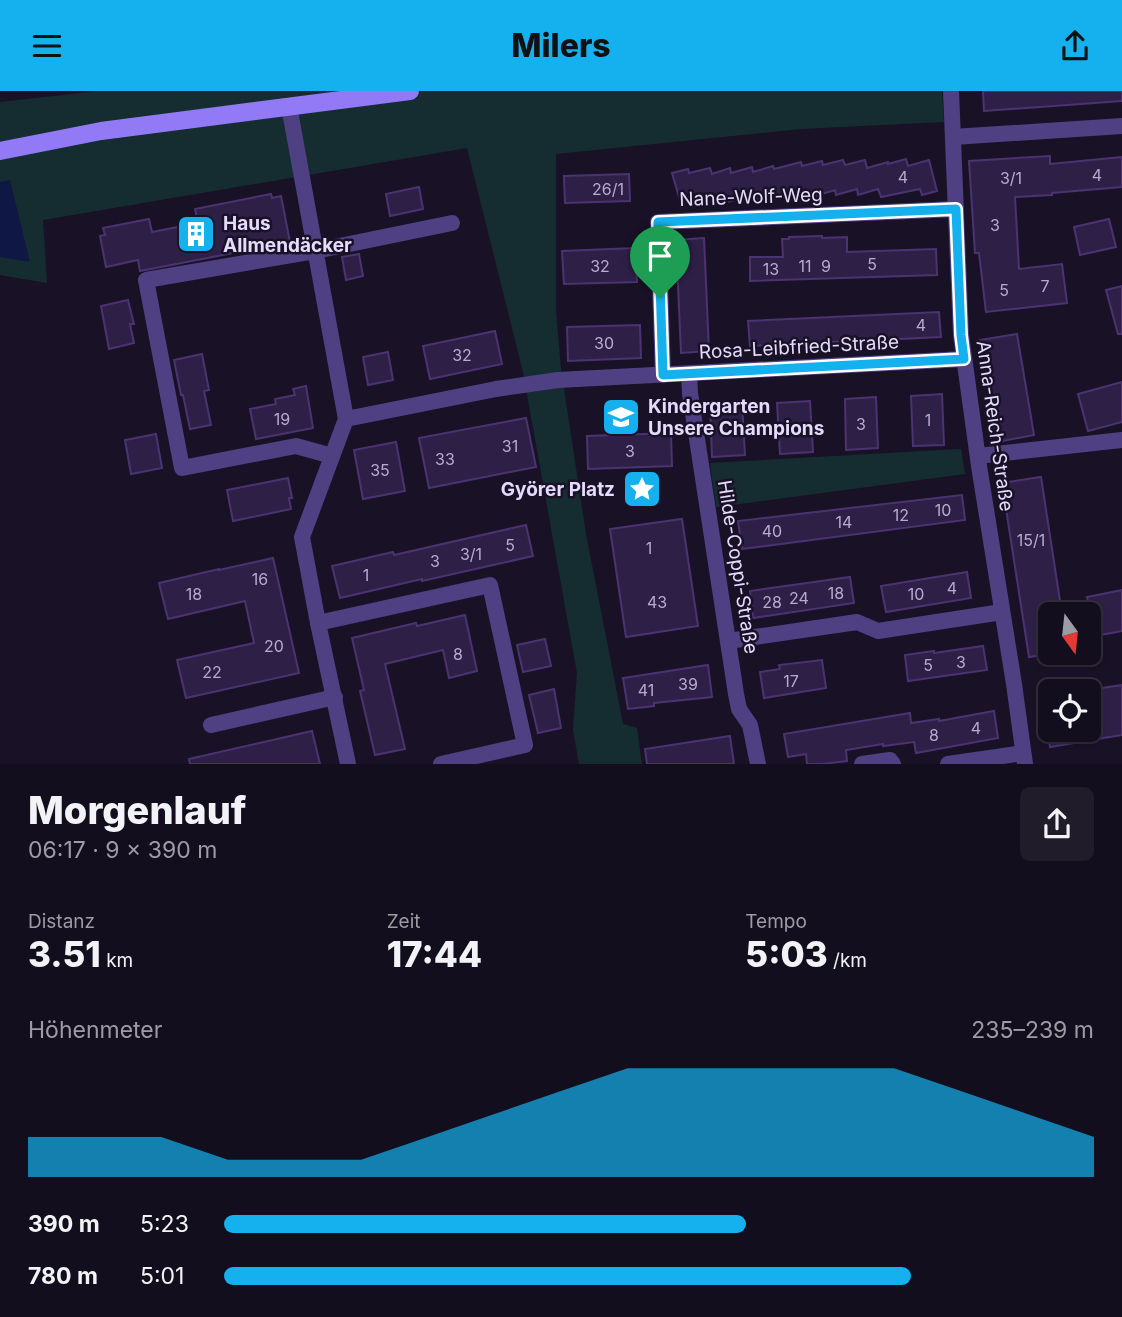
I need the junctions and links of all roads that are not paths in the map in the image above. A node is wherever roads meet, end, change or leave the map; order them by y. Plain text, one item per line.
1 (410, 91) edge
2 (951, 91) edge
3 (289, 106) junction
4 (1122, 126) edge
5 (953, 137) junction
6 (0, 151) edge
7 (956, 209) junction
8 (452, 223) dead end
9 (315, 251) junction
10 (964, 359) junction
11 (688, 373) junction
12 (663, 375) junction
13 (346, 419) junction
14 (1122, 440) edge
15 (332, 456) junction
16 (978, 456) junction
17 (1002, 612) junction
18 (318, 623) junction
19 (728, 641) junction
20 (335, 697) junction
21 (211, 725) dead end
22 (1024, 758) edge
23 (348, 764) edge
24 (441, 764) edge
25 (758, 764) edge
26 (862, 764) edge
27 (893, 764) edge
28 (948, 764) edge

1 - 3 main road
2 - 5 street, Anna-Reich-Straße
3 - 6 main road
3 - 9 street
4 - 5 street
5 - 7 street, Anna-Reich-Straße
7 - 10 street, Anna-Reich-Straße
7 - 12 street, Nane-Wolf-Weg
8 - 9 street
9 - 13 street
9 - 15 street
10 - 11 street, Rosa-Leibfried-Straße
10 - 16 street, Anna-Reich-Straße
11 - 12 street, Rosa-Leibfried-Straße
11 - 19 street, Hilde-Coppi-Straße
12 - 13 street, Rosa-Leibfried-Straße
13 - 15 street
14 - 16 street
15 - 18 street
16 - 17 street, Anna-Reich-Straße
17 - 19 street
17 - 22 street, Anna-Reich-Straße
18 - 20 street
18 - 24 street
19 - 25 street, Hilde-Coppi-Straße
20 - 21 street
20 - 23 street
22 - 28 street
26 - 27 street

